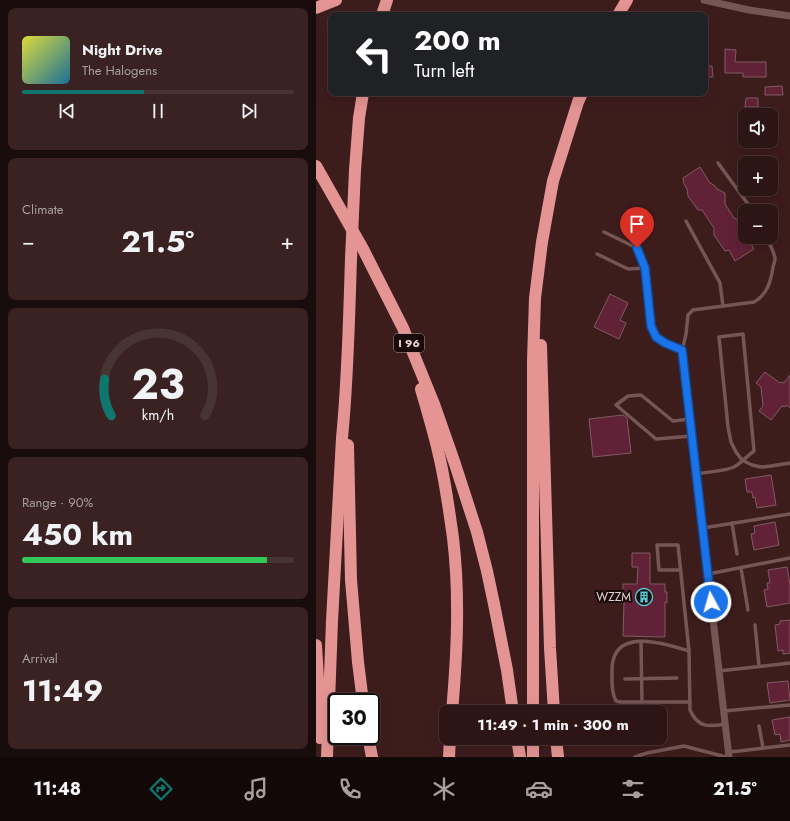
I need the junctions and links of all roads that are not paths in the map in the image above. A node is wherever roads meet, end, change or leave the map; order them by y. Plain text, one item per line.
1 (336, 0) edge
2 (387, 0) edge
3 (626, 0) edge
4 (704, 0) edge
5 (316, 8) edge
6 (383, 12) edge
7 (620, 12) edge
8 (790, 16) edge
9 (363, 96) edge
10 (581, 96) edge
11 (718, 163) dead end
12 (316, 166) edge
13 (748, 204) edge
14 (686, 222) dead end
15 (604, 232) dead end
16 (770, 244) edge
17 (597, 254) dead end
18 (645, 268) junction
19 (535, 298) junction
20 (723, 306) junction
21 (403, 328) junction
22 (682, 350) junction
23 (344, 414) junction
24 (690, 419) junction
25 (692, 436) junction
26 (742, 460) junction
27 (790, 463) edge
28 (697, 474) junction
29 (790, 514) edge
30 (732, 523) junction
31 (703, 528) junction
32 (737, 554) dead end
33 (790, 558) edge
34 (741, 568) junction
35 (681, 570) junction
36 (708, 574) junction
37 (748, 610) dead end
38 (755, 625) dead end
39 (641, 642) junction
40 (316, 645) edge
41 (689, 651) junction
42 (790, 663) edge
43 (759, 666) junction
44 (719, 671) junction
45 (642, 678) junction
46 (677, 678) dead end
47 (625, 679) dead end
48 (362, 693) edge
49 (642, 702) junction
50 (690, 702) junction
51 (453, 705) edge
52 (512, 705) edge
53 (533, 705) edge
54 (554, 705) edge
55 (790, 705) edge
56 (724, 711) junction
57 (725, 724) junction
58 (759, 726) dead end
59 (370, 745) edge
60 (450, 745) edge
61 (518, 745) edge
62 (533, 745) edge
63 (557, 745) edge
64 (790, 745) edge
65 (763, 748) junction
66 (728, 755) edge
67 (641, 756) edge
68 (320, 757) edge
69 (327, 757) edge
70 (372, 757) edge
71 (449, 757) edge
72 (520, 757) edge
73 (532, 757) edge
74 (558, 757) edge
75 (635, 757) edge

1 - 5 highway
2 - 6 highway
3 - 7 highway
4 - 8 street
9 - 23 highway, bridge
10 - 19 highway
11 - 13 lane
12 - 21 highway, I 96
14 - 20 lane
15 - 18 lane
16 - 20 lane
17 - 18 lane
18 - 22 lane
19 - 53 highway
19 - 54 highway
20 - 22 lane
21 - 51 highway
21 - 52 highway, I 96
22 - 24 street
23 - 48 highway
23 - 69 highway
24 - 25 street
24 - 25 lane
25 - 28 street
26 - 26 lane
26 - 27 lane
26 - 28 lane
28 - 31 street
29 - 30 lane
30 - 31 lane
30 - 32 lane
31 - 36 street
33 - 34 lane
34 - 36 lane
34 - 37 lane
35 - 35 lane
35 - 41 lane
36 - 44 street
38 - 43 lane
39 - 41 lane
39 - 45 lane
39 - 49 lane
40 - 68 highway
41 - 50 lane
42 - 43 lane
43 - 44 lane
44 - 56 street
45 - 46 lane
45 - 47 lane
45 - 49 lane
49 - 50 lane
50 - 57 lane
55 - 56 lane
56 - 57 street
57 - 66 street
58 - 65 lane
59 - 70 highway
60 - 71 highway
61 - 72 highway
62 - 73 highway
63 - 74 highway
64 - 65 lane
65 - 66 lane
66 - 67 lane
67 - 75 lane

